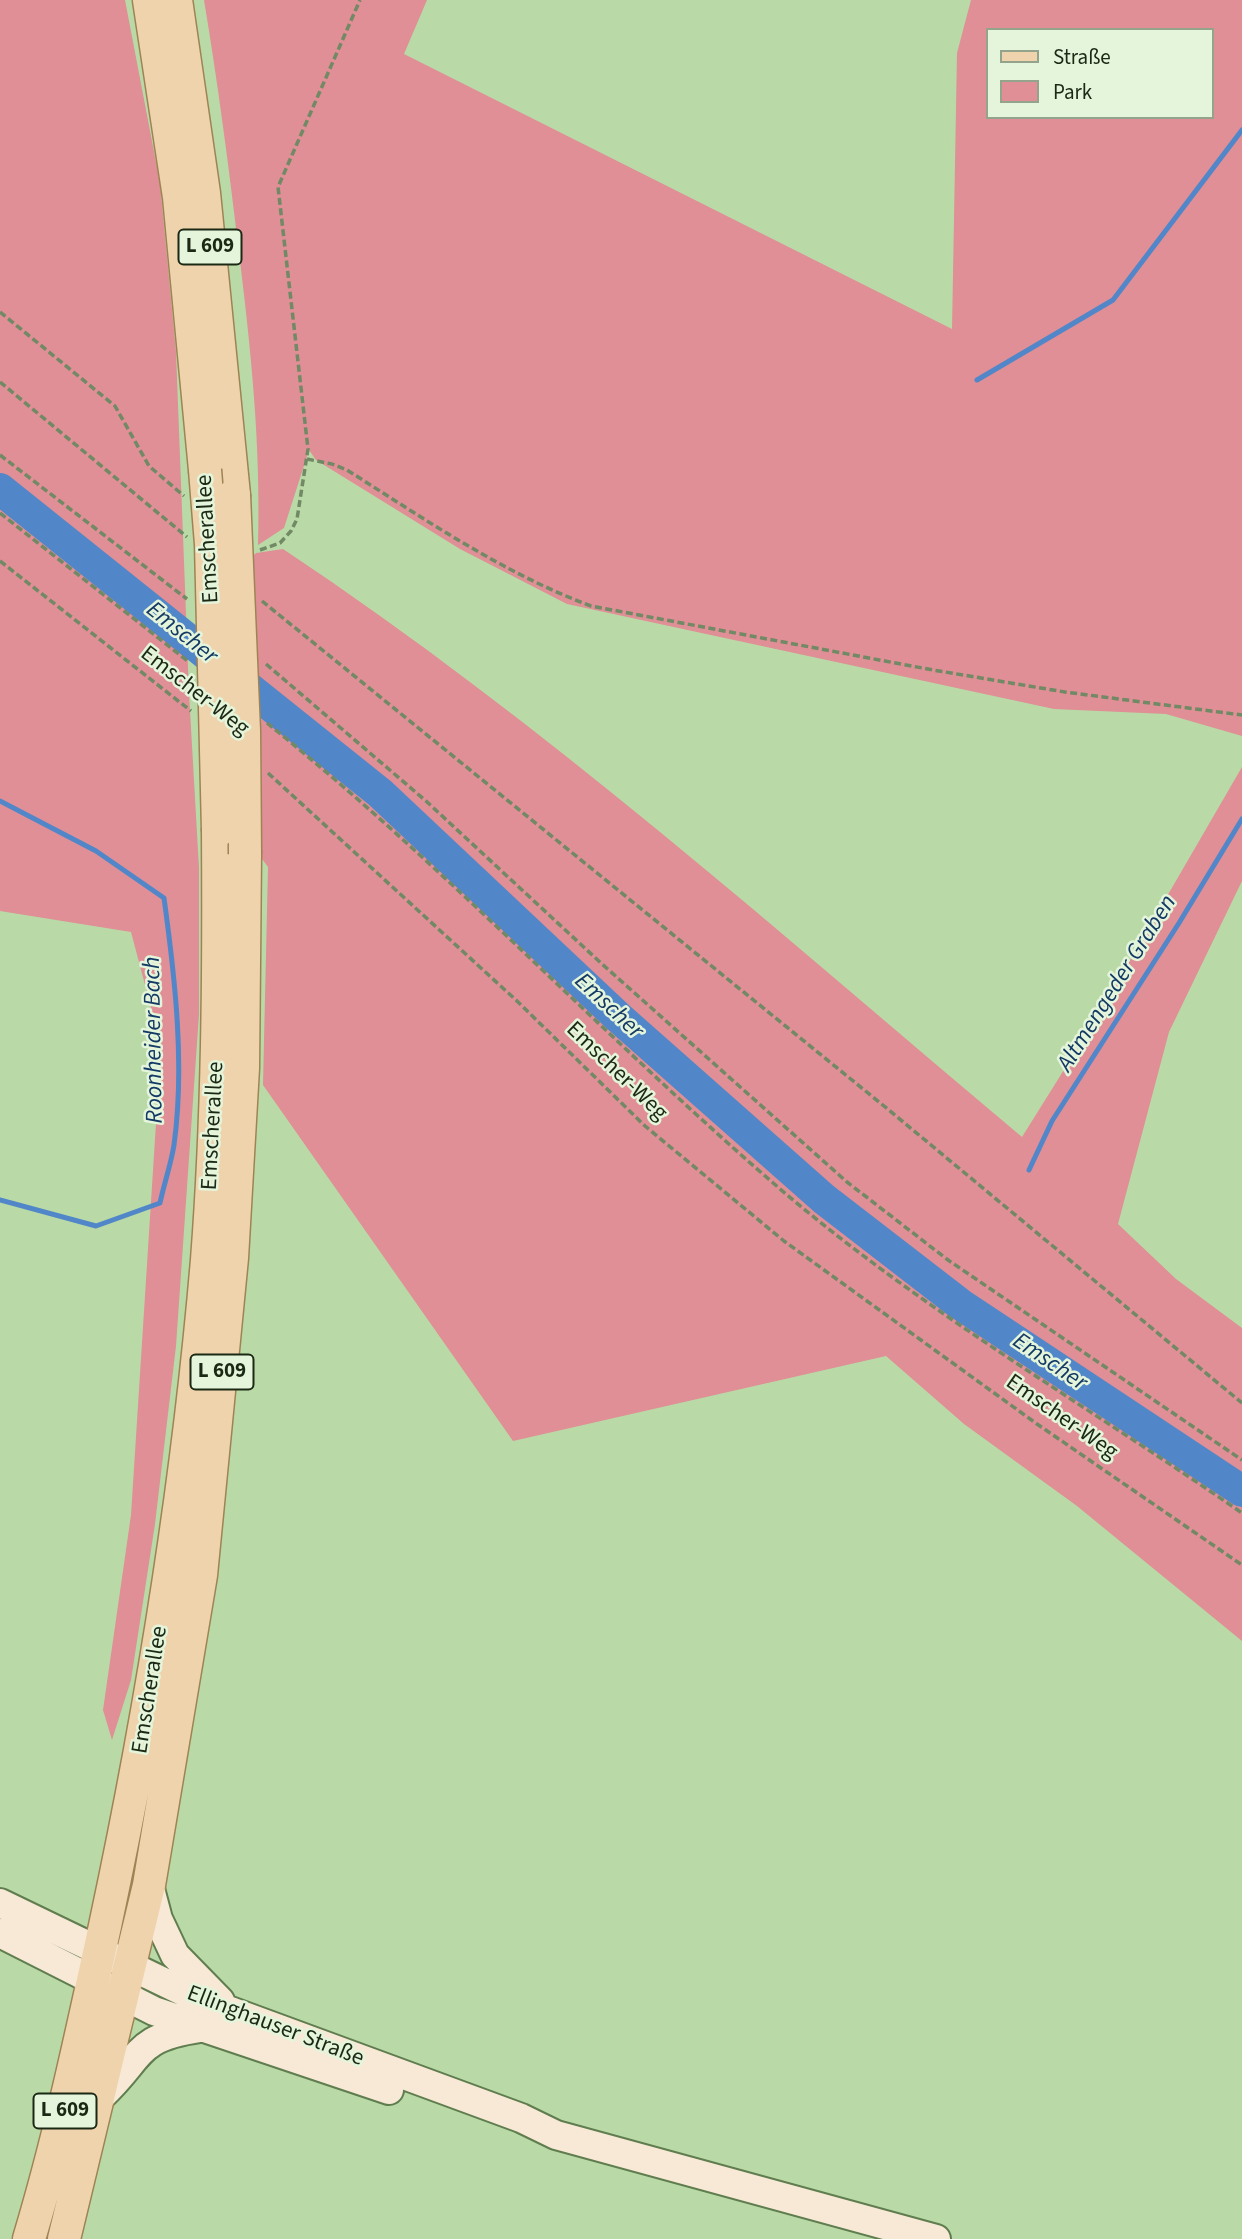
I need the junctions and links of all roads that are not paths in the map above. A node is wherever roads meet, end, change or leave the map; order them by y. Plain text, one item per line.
1 (149, 0) edge
2 (176, 0) edge
3 (149, 1885) junction
4 (0, 1903) edge
5 (0, 1933) edge
6 (100, 1950) junction
7 (93, 1980) junction
8 (128, 1981) junction
9 (224, 2007) junction
10 (201, 2028) junction
11 (101, 2096) junction
12 (556, 2135) junction
13 (29, 2239) edge
14 (64, 2239) edge
15 (936, 2239) edge

1 - 6 main road, Emscherallee / L 609, bridge
2 - 3 main road, Emscherallee / L 609, bridge
3 - 8 main road, Emscherallee / L 609
3 - 9 main road, L 609
4 - 6 main road, Ellinghauser Straße
5 - 7 main road, Ellinghauser Straße
6 - 7 main road, Emscherallee / L 609
6 - 8 main road, Ellinghauser Straße
7 - 8 main road, Ellinghauser Straße
7 - 13 main road, Emscherallee / L 609
8 - 9 main road, Ellinghauser Straße
8 - 10 main road, Ellinghauser Straße
8 - 11 main road, Emscherallee / L 609
9 - 12 main road, Ellinghauser Straße
10 - 11 main road, L 609
10 - 12 main road, Ellinghauser Straße
11 - 14 main road, Emscherallee / L 609
12 - 15 main road, Ellinghauser Straße

